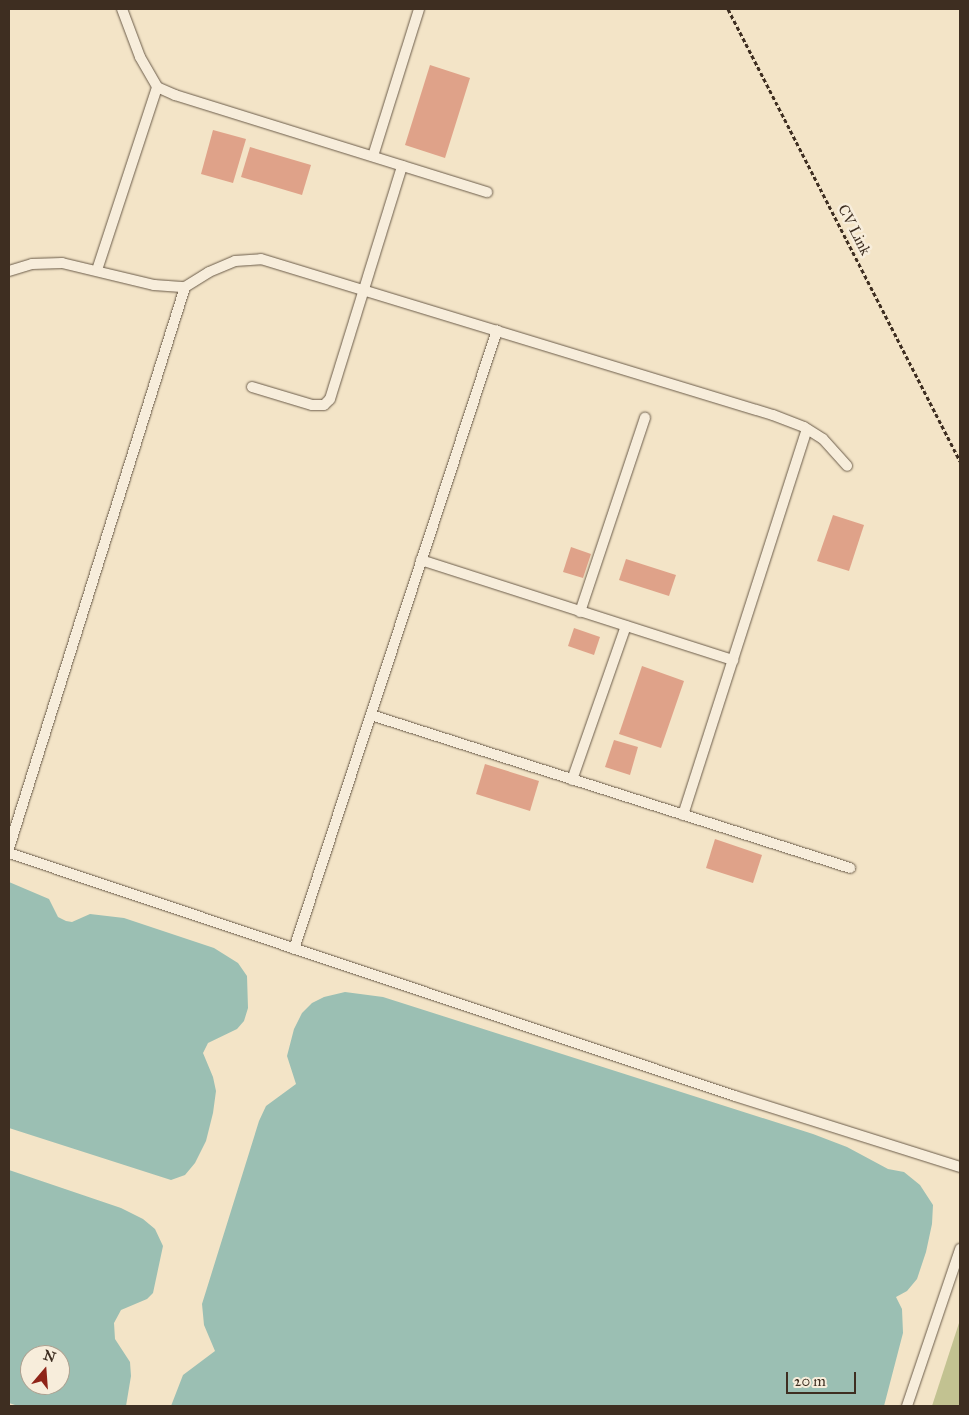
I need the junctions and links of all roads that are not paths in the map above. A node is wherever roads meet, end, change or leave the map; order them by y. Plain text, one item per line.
1 (122, 9) edge
2 (418, 9) edge
3 (157, 87) junction
4 (373, 156) junction
5 (402, 166) junction
6 (487, 192) dead end
7 (97, 270) junction
8 (9, 271) edge
9 (185, 287) junction
10 (364, 290) junction
11 (497, 330) junction
12 (252, 387) dead end
13 (645, 418) dead end
14 (807, 429) junction
15 (847, 466) dead end
16 (421, 560) junction
17 (580, 612) junction
18 (626, 626) junction
19 (733, 660) junction
20 (370, 715) junction
21 (572, 780) junction
22 (683, 815) junction
23 (9, 848) edge
24 (9, 853) edge
25 (850, 868) dead end
26 (294, 949) junction
27 (960, 1167) edge
28 (960, 1249) edge
29 (907, 1406) edge

1 - 3 lane
2 - 4 lane
3 - 4 lane
3 - 7 lane
4 - 5 lane
5 - 6 lane
5 - 10 lane
7 - 8 lane
7 - 9 lane
9 - 10 lane
9 - 23 lane
10 - 11 lane
10 - 12 lane
11 - 14 lane
11 - 16 lane
13 - 17 lane
14 - 15 lane
14 - 19 lane
16 - 17 lane
16 - 20 lane
17 - 18 lane
18 - 19 lane
18 - 21 lane
19 - 22 lane
20 - 21 lane
20 - 26 lane
21 - 22 lane
22 - 25 lane
24 - 26 lane
26 - 27 lane
28 - 29 lane

